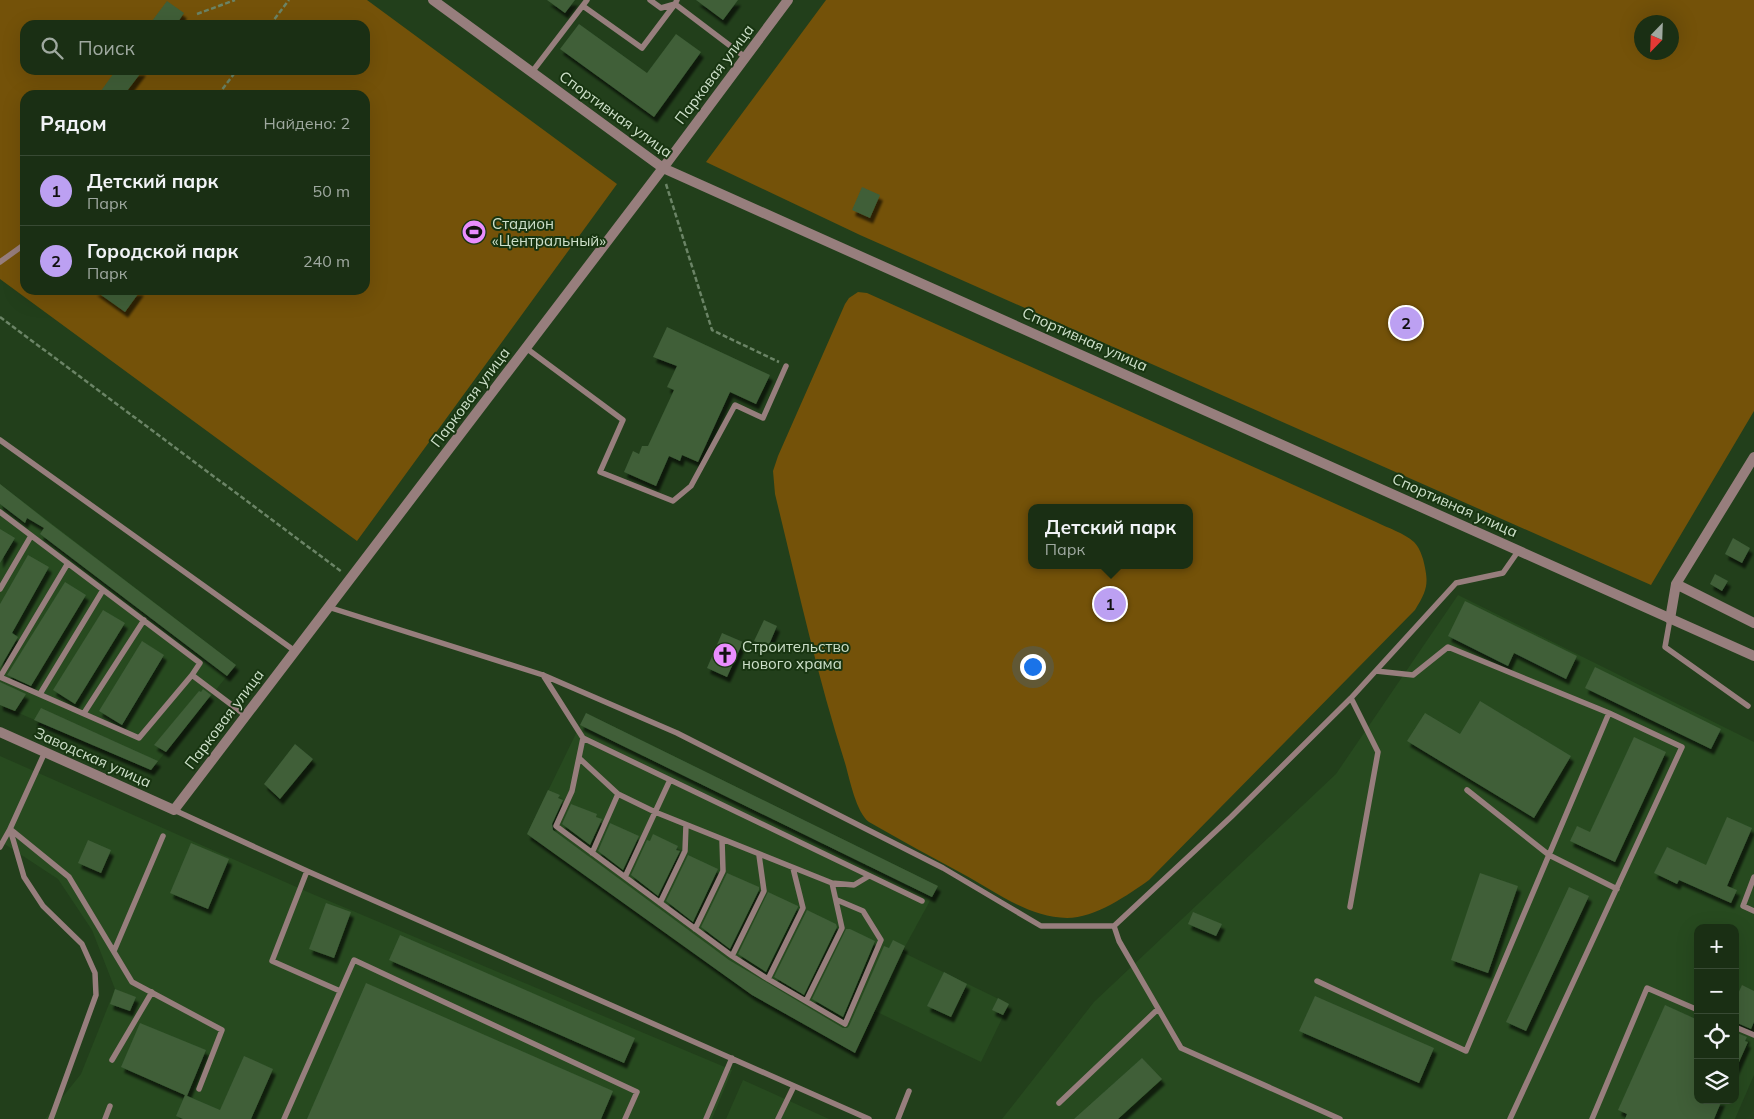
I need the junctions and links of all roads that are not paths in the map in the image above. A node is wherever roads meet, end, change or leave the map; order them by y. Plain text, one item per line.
1 (433, 0) edge
2 (587, 0) edge
3 (650, 0) edge
4 (788, 0) edge
5 (676, 2) edge
6 (583, 6) junction
7 (745, 57) junction
8 (532, 72) junction
9 (663, 168) junction
10 (20, 248) edge
11 (0, 262) edge
12 (526, 348) junction
13 (786, 366) road end
14 (0, 440) edge
15 (1754, 457) edge
16 (0, 512) edge
17 (32, 536) junction
18 (1519, 550) junction
19 (68, 563) junction
20 (1676, 584) junction
21 (0, 589) edge
22 (104, 590) junction
23 (328, 607) junction
24 (1670, 619) junction
25 (144, 620) junction
26 (1754, 623) edge
27 (295, 651) junction
28 (1754, 656) edge
29 (1376, 671) junction
30 (192, 675) junction
31 (543, 675) junction
32 (0, 677) edge
33 (40, 694) junction
34 (1351, 698) junction
35 (1748, 706) dead end
36 (1610, 713) junction
37 (84, 714) junction
38 (245, 715) junction
39 (0, 732) edge
40 (584, 738) junction
41 (45, 752) junction
42 (579, 758) junction
43 (670, 780) junction
44 (1466, 790) dead end
45 (618, 794) junction
46 (174, 810) junction
47 (655, 812) junction
48 (686, 825) junction
49 (10, 829) junction
50 (163, 836) dead end
51 (722, 840) junction
52 (0, 847) edge
53 (592, 853) junction
54 (759, 855) junction
55 (1549, 855) junction
56 (793, 868) junction
57 (307, 871) junction
58 (870, 876) junction
59 (625, 877) junction
60 (1754, 877) edge
61 (832, 883) junction
62 (1616, 889) junction
63 (837, 900) junction
64 (922, 901) dead end
65 (660, 903) junction
66 (1350, 907) dead end
67 (1754, 910) edge
68 (1114, 926) junction
69 (695, 929) junction
70 (114, 951) junction
71 (732, 956) junction
72 (768, 979) junction
73 (1317, 981) dead end
74 (340, 991) junction
75 (152, 992) junction
76 (806, 1001) junction
77 (1694, 1008) edge
78 (1158, 1009) junction
79 (1739, 1029) edge
80 (1754, 1035) edge
81 (732, 1058) junction
82 (112, 1060) dead end
83 (794, 1086) junction
84 (199, 1088) dead end
85 (909, 1091) dead end
86 (1059, 1103) dead end
87 (110, 1106) dead end
88 (856, 1116) edge
89 (51, 1119) edge
90 (105, 1119) edge
91 (284, 1119) edge
92 (625, 1119) edge
93 (706, 1119) edge
94 (778, 1119) edge
95 (870, 1119) edge
96 (898, 1119) edge
97 (1340, 1119) edge
98 (1510, 1119) edge
99 (1592, 1119) edge

1 - 8 street, Спортивная улица
2 - 6 lane
3 - 5 lane
4 - 7 street, Парковая улица
5 - 6 lane
5 - 7 lane
6 - 8 lane
7 - 9 street, Парковая улица
8 - 9 street, Спортивная улица
9 - 12 street, Парковая улица
9 - 18 street, Спортивная улица
10 - 11 lane
12 - 13 lane
12 - 23 street, Парковая улица
14 - 27 lane
15 - 20 street
16 - 17 lane
17 - 19 lane
17 - 21 lane
18 - 24 street, Спортивная улица
18 - 29 lane
19 - 22 lane
19 - 32 lane
20 - 24 street
20 - 26 street
22 - 25 lane
22 - 33 lane
23 - 27 street, Парковая улица
23 - 31 lane
24 - 28 street, Спортивная улица
24 - 35 lane
25 - 30 lane
25 - 37 lane
27 - 38 street, Парковая улица
29 - 34 lane
29 - 36 lane
30 - 37 lane
30 - 38 lane
31 - 40 lane
31 - 68 lane
32 - 33 lane
33 - 37 lane
34 - 66 lane
34 - 68 lane
36 - 55 lane
36 - 62 lane
38 - 46 street, Парковая улица
39 - 41 street, Заводская улица
40 - 42 lane
40 - 43 lane
41 - 46 street, Заводская улица
41 - 49 lane
42 - 45 lane
42 - 53 lane
43 - 47 lane
43 - 58 lane
44 - 55 lane
45 - 47 lane
45 - 53 lane
46 - 57 lane
47 - 48 lane
47 - 59 lane
48 - 51 lane
48 - 65 lane
49 - 52 lane
49 - 70 lane
49 - 89 lane
50 - 70 lane
51 - 54 lane
51 - 69 lane
53 - 59 lane
54 - 56 lane
54 - 71 lane
55 - 62 lane
55 - 73 lane
56 - 61 lane
56 - 72 lane
57 - 74 lane
57 - 81 lane
58 - 61 lane
58 - 64 lane
59 - 65 lane
60 - 67 lane
61 - 63 lane
62 - 98 lane
63 - 76 lane
63 - 76 lane
65 - 69 lane
68 - 78 lane
69 - 71 lane
70 - 75 lane
71 - 72 lane
72 - 76 lane
74 - 91 lane
74 - 92 lane
75 - 82 lane
75 - 84 lane
77 - 99 lane
78 - 86 lane
78 - 97 lane
79 - 80 lane
81 - 83 lane
81 - 93 lane
83 - 88 lane
83 - 94 lane
85 - 96 lane
87 - 90 lane
88 - 95 lane

